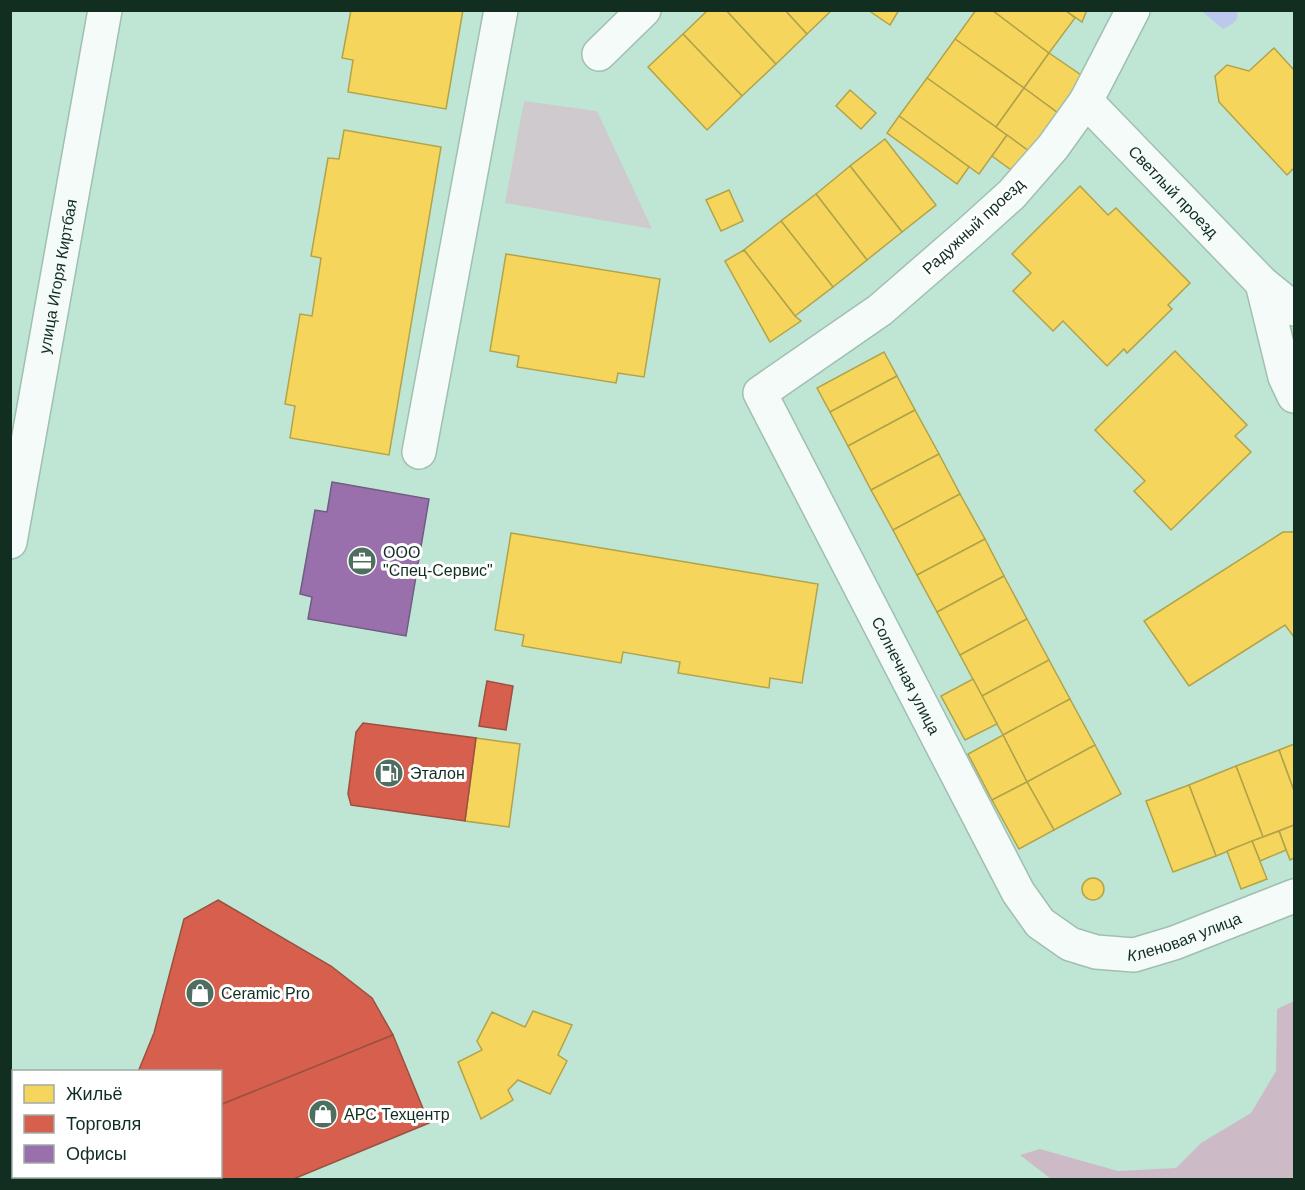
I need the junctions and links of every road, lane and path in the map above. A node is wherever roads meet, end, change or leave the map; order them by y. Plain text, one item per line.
1 (105, 10) edge
2 (501, 10) edge
3 (644, 10) edge
4 (1133, 10) edge
5 (599, 54) dead end
6 (1086, 100) junction
7 (1262, 283) junction
8 (1294, 309) edge
9 (760, 393) joint
10 (1294, 396) edge
11 (420, 452) dead end
12 (10, 542) edge
13 (1294, 897) edge
14 (1070, 944) joint

1 - 12 street, улица Игоря Киртбая
2 - 11 street
3 - 5 street
4 - 6 street, Радужный проезд
6 - 7 street, Светлый проезд
6 - 9 street, Радужный проезд
7 - 8 street, Светлый проезд
7 - 10 street
9 - 14 street, Солнечная улица
13 - 14 street, Кленовая улица

